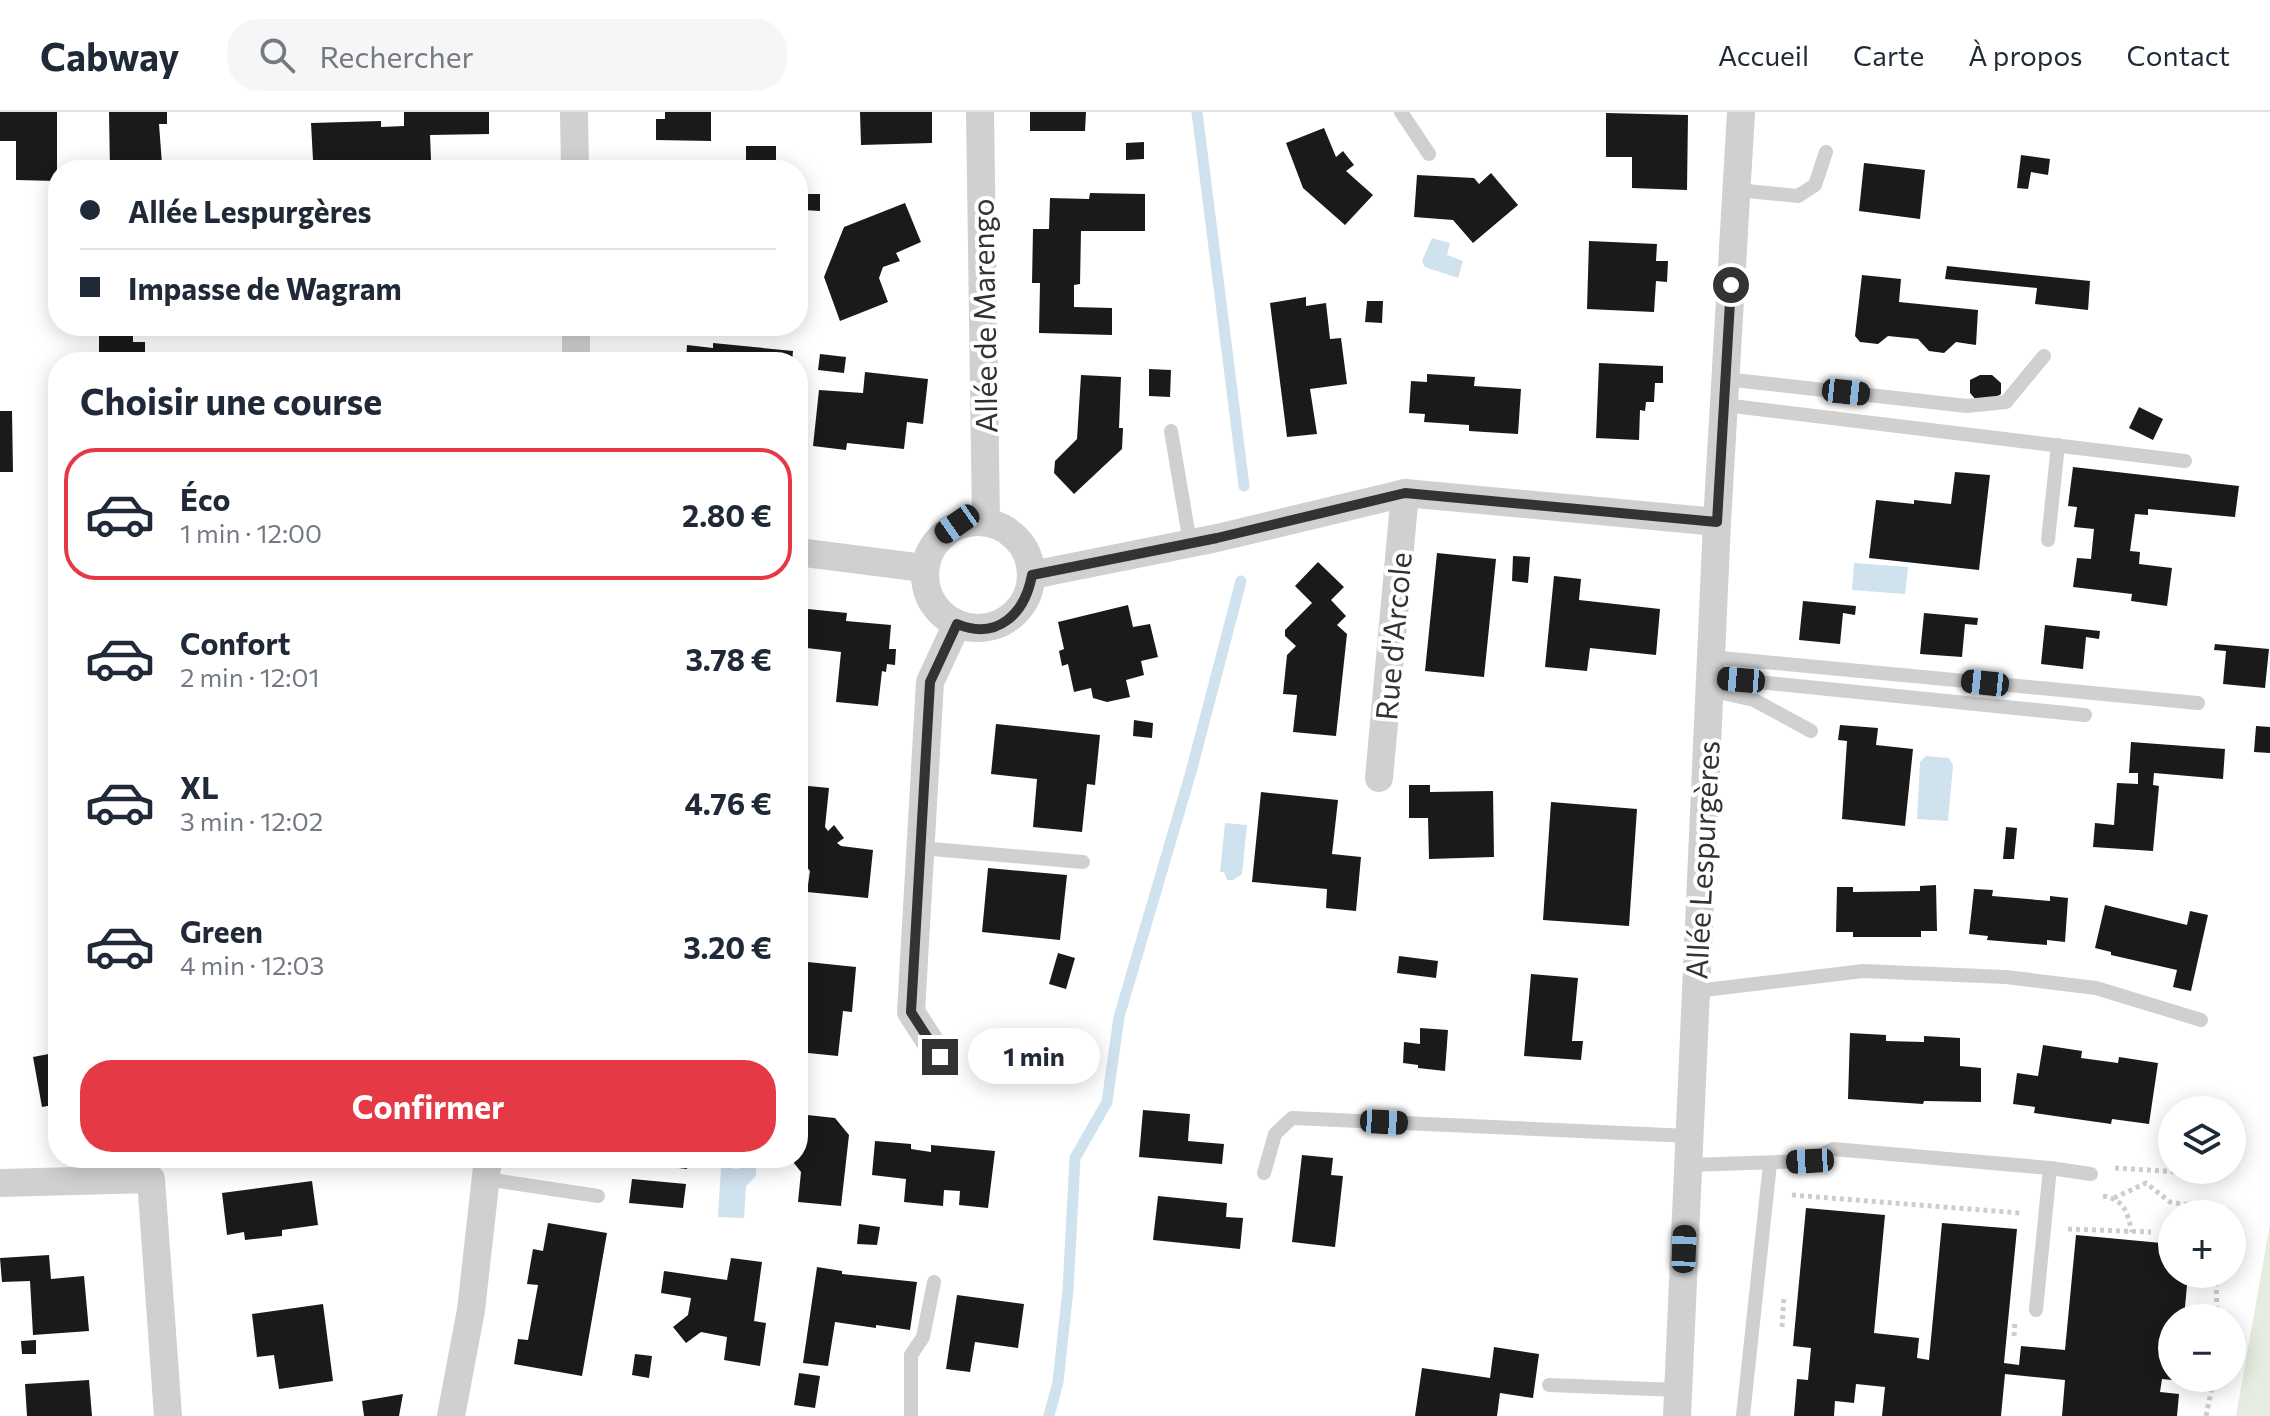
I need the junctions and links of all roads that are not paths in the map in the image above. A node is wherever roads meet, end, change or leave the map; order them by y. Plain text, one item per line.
1 (574, 112) edge
2 (980, 112) edge
3 (1401, 112) edge
4 (1741, 112) edge
5 (1826, 152) dead end
6 (1429, 154) dead end
7 (575, 160) edge
8 (1737, 190) junction
9 (2044, 356) dead end
10 (1725, 392) junction
11 (1171, 431) dead end
12 (2058, 445) junction
13 (2185, 461) dead end
14 (1405, 493) junction
15 (986, 521) junction
16 (1717, 522) junction
17 (2048, 540) dead end
18 (1204, 541) junction
19 (808, 553) edge
20 (923, 568) junction
21 (1032, 575) junction
22 (957, 624) junction
23 (1710, 675) junction
24 (2198, 703) dead end
25 (2085, 715) dead end
26 (1811, 731) dead end
27 (1379, 778) dead end
28 (920, 848) junction
29 (1083, 862) dead end
30 (1696, 991) junction
31 (2201, 1020) dead end
32 (940, 1057) dead end
33 (1689, 1136) junction
34 (1770, 1164) junction
35 (1688, 1165) junction
36 (2050, 1168) junction
37 (487, 1169) edge
38 (1264, 1173) dead end
39 (2091, 1174) road end
40 (0, 1183) edge
41 (598, 1196) dead end
42 (934, 1282) dead end
43 (2036, 1310) dead end
44 (1549, 1385) dead end
45 (1677, 1403) edge
46 (168, 1416) edge
47 (451, 1416) edge
48 (911, 1416) edge
49 (1743, 1416) edge

1 - 7 street
2 - 15 street, Allée de Marengo
3 - 6 lane
4 - 8 street, Allée Lespurgères
5 - 8 lane
8 - 10 street, Allée Lespurgères
9 - 10 lane
10 - 12 lane
10 - 16 street, Allée Lespurgères
11 - 18 lane
12 - 13 lane
12 - 17 lane
14 - 16 street
14 - 18 street
14 - 27 street, Rue d'Arcole
15 - 20 street
15 - 21 street
16 - 23 street, Allée Lespurgères
18 - 21 street
19 - 20 street
20 - 22 street
21 - 22 street
22 - 28 street
23 - 24 lane
23 - 25 lane
23 - 26 lane
23 - 30 street, Allée Lespurgères
28 - 29 lane
28 - 32 street
30 - 31 lane
30 - 33 street, Allée Lespurgères
33 - 35 street, Allée Lespurgères
33 - 38 lane
34 - 35 lane
34 - 36 lane
34 - 49 lane
35 - 45 street, Allée Lespurgères
36 - 39 lane
36 - 43 lane
37 - 41 lane
37 - 47 street
40 - 46 street
42 - 48 lane
44 - 45 lane

